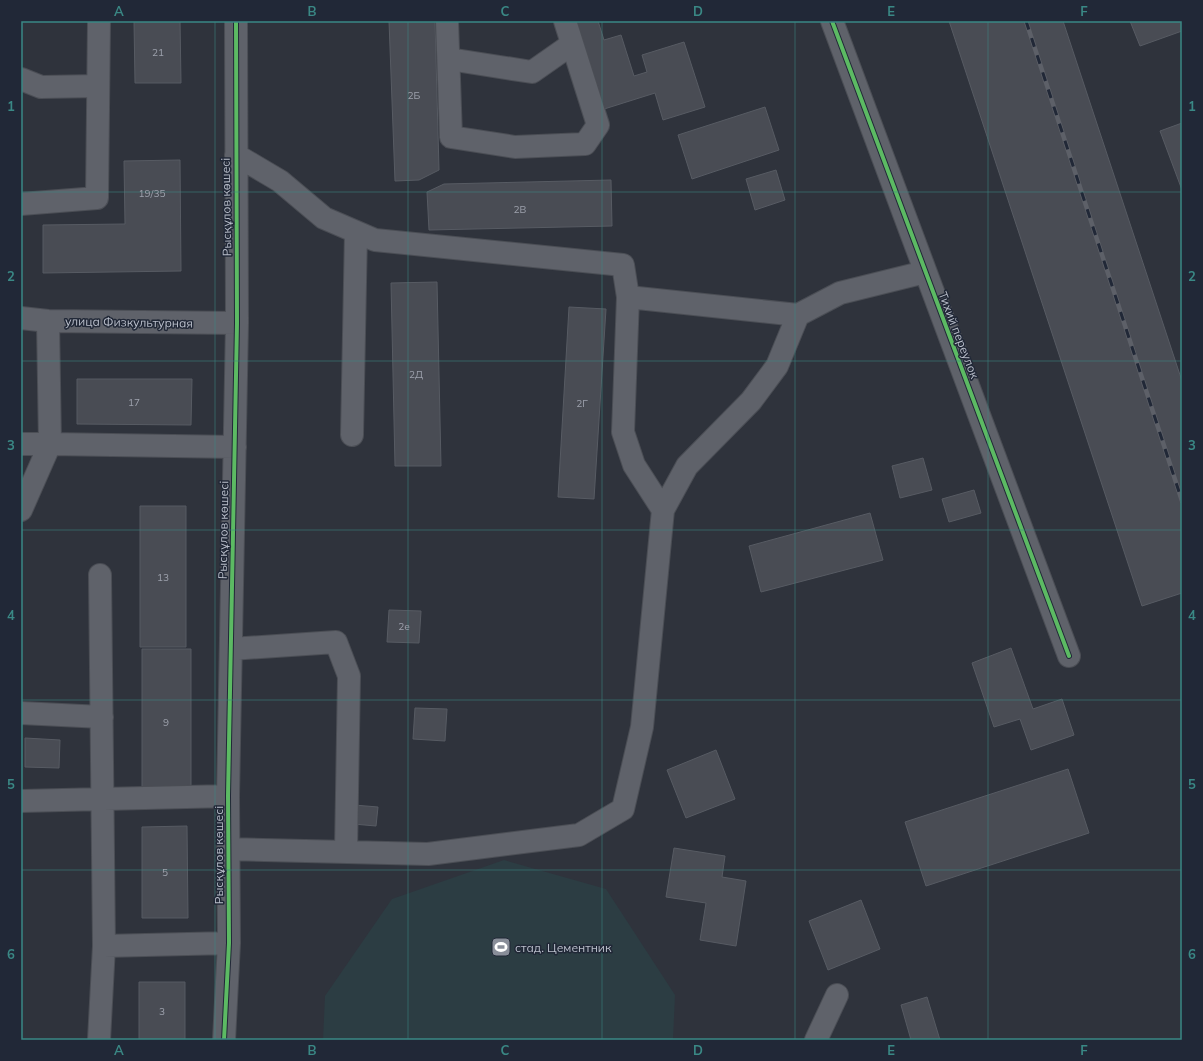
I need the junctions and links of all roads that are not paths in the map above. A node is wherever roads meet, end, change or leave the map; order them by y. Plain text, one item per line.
1 (99, 21) edge
2 (236, 21) edge
3 (447, 21) edge
4 (564, 21) edge
5 (832, 21) edge
6 (572, 44) junction
7 (449, 59) junction
8 (21, 79) edge
9 (98, 86) junction
10 (236, 155) junction
11 (21, 204) edge
12 (356, 232) junction
13 (925, 272) junction
14 (628, 297) junction
15 (798, 315) junction
16 (21, 318) edge
17 (48, 322) junction
18 (237, 323) junction
19 (352, 435) dead end
20 (21, 444) edge
21 (50, 444) junction
22 (235, 447) junction
23 (22, 510) edge
24 (663, 510) junction
25 (100, 575) dead end
26 (231, 649) junction
27 (1069, 656) dead end
28 (21, 713) edge
29 (102, 717) junction
30 (228, 796) junction
31 (103, 800) junction
32 (21, 801) edge
33 (228, 849) junction
34 (346, 851) junction
35 (228, 943) junction
36 (104, 946) junction
37 (837, 995) dead end
38 (98, 1040) edge
39 (224, 1040) edge
40 (816, 1040) edge

1 - 9 street
2 - 10 street, Рысқұлов көшесі
3 - 7 street
4 - 6 street
5 - 13 street, Тихий переулок
6 - 7 street
6 - 7 street
8 - 9 street
9 - 11 street
10 - 12 street
10 - 18 street, Рысқұлов көшесі
12 - 14 street
12 - 19 street
13 - 15 street
13 - 27 street, Тихий переулок
14 - 15 street
14 - 24 street
15 - 24 street
16 - 17 street, улица Физкультурная
17 - 18 street, улица Физкультурная
17 - 21 street
18 - 22 street, Рысқұлов көшесі
20 - 21 street
21 - 22 street
21 - 23 street
22 - 26 street, Рысқұлов көшесі
24 - 34 street
25 - 29 street
26 - 30 street, Рысқұлов көшесі
26 - 34 street
28 - 29 street
29 - 31 street
30 - 31 street
30 - 33 street, Рысқұлов көшесі
31 - 32 street
31 - 36 street
33 - 34 street
33 - 35 street, Рысқұлов көшесі
35 - 36 street
35 - 39 street, Рысқұлов көшесі
36 - 38 street
37 - 40 street

